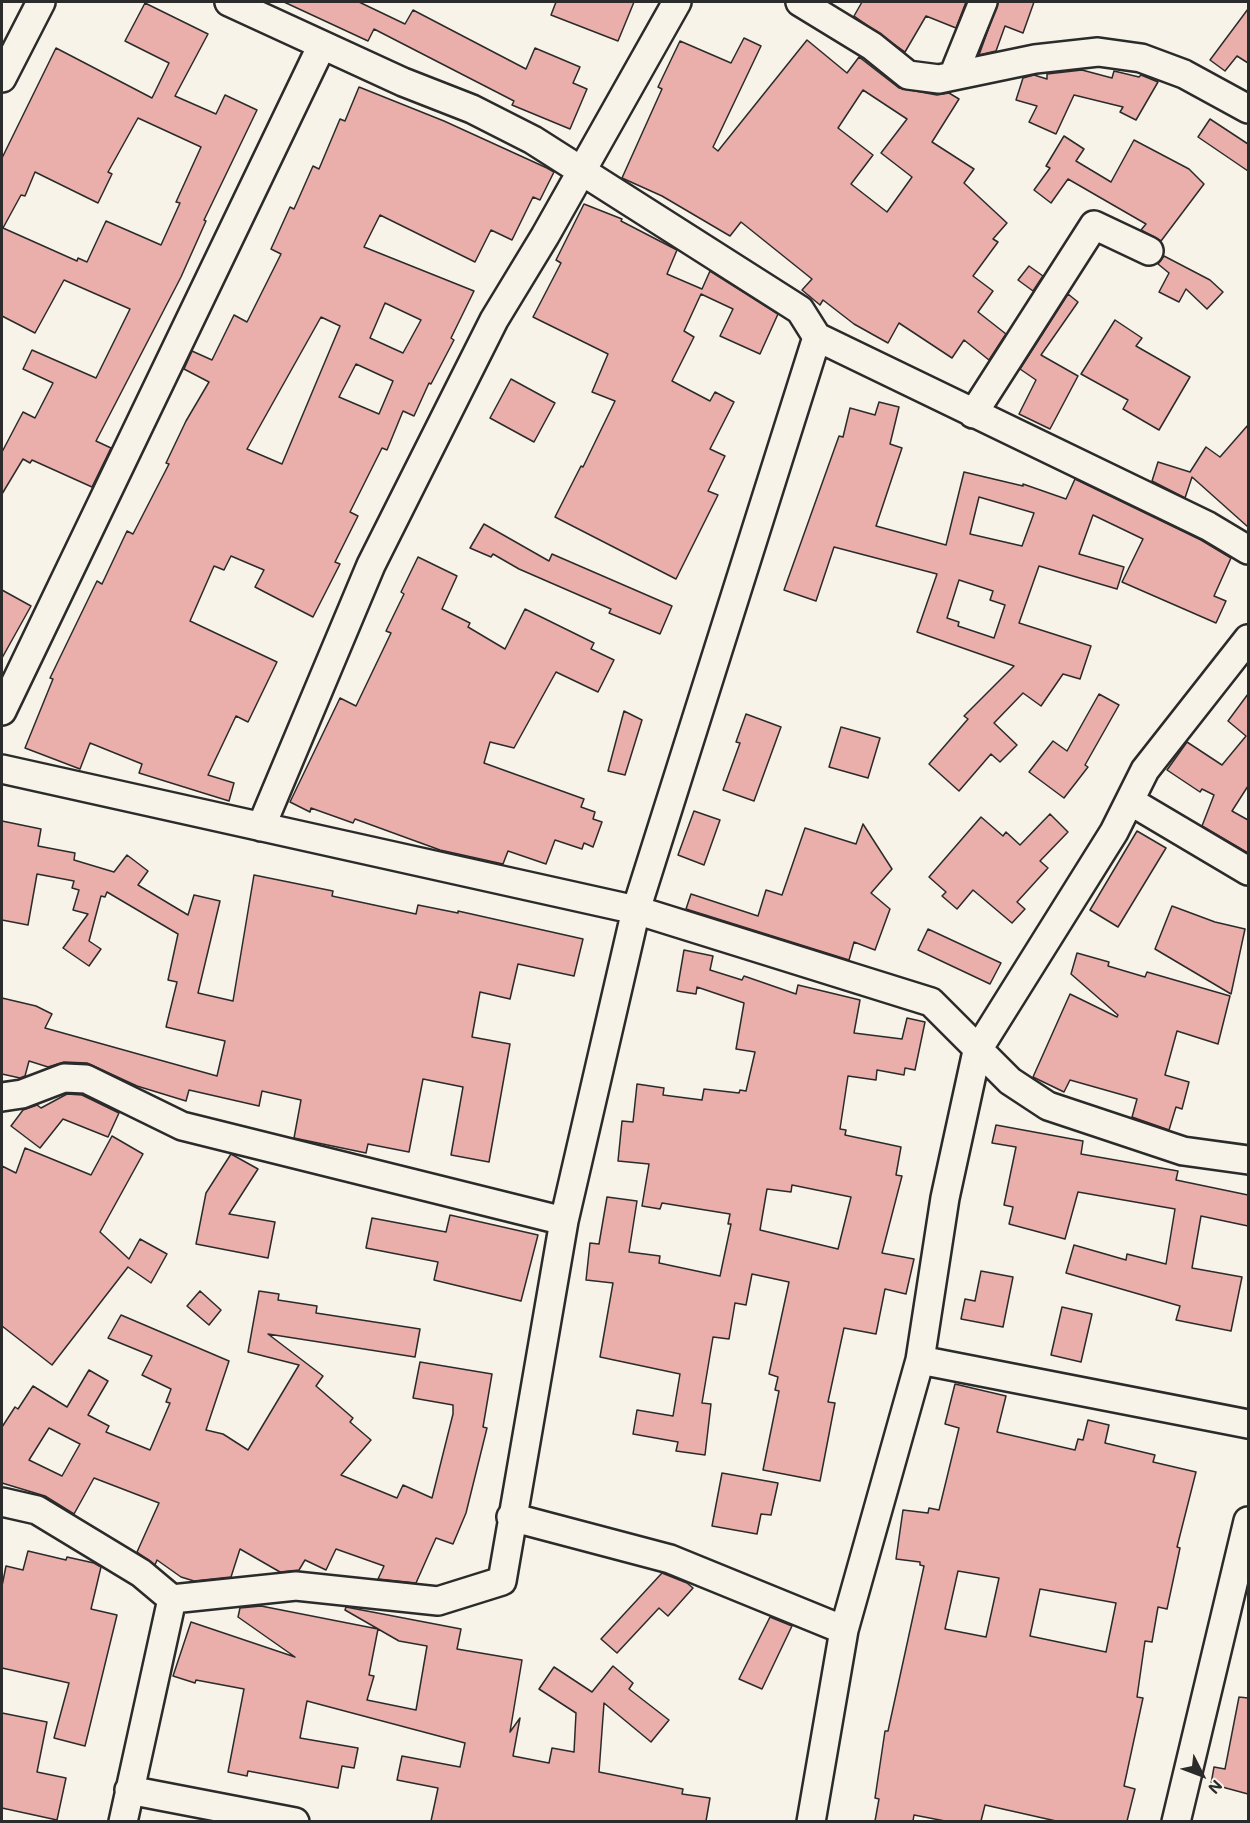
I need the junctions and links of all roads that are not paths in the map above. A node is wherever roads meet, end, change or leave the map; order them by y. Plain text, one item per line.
1 (41, 2) edge
2 (229, 2) edge
3 (677, 2) edge
4 (800, 2) edge
5 (982, 2) edge
6 (322, 45) junction
7 (953, 76) junction
8 (2, 78) edge
9 (1248, 108) edge
10 (581, 173) junction
11 (1149, 252) dead end
12 (817, 338) junction
13 (973, 414) junction
14 (1248, 550) edge
15 (1248, 639) edge
16 (2, 711) edge
17 (2, 769) edge
18 (1130, 801) junction
19 (261, 827) junction
20 (1248, 871) edge
21 (636, 910) junction
22 (977, 1051) junction
23 (2, 1097) edge
24 (1248, 1160) edge
25 (564, 1221) junction
26 (920, 1360) junction
27 (1248, 1424) edge
28 (2, 1502) edge
29 (511, 1518) junction
30 (1248, 1521) edge
31 (172, 1599) junction
32 (844, 1630) junction
33 (129, 1790) junction
34 (123, 1821) edge
35 (295, 1821) edge
36 (811, 1821) edge
37 (1176, 1821) edge

1 - 8 street
2 - 6 street
3 - 10 street
4 - 7 street
5 - 7 street
6 - 10 street
6 - 16 street
7 - 9 street
10 - 12 street
10 - 19 street
11 - 13 street
12 - 13 street
12 - 21 street
13 - 14 street
15 - 18 street
17 - 19 street
18 - 20 street
18 - 22 street
19 - 21 street
21 - 22 street
21 - 25 street
22 - 24 street
22 - 26 street
23 - 25 street
25 - 29 street
26 - 27 street
26 - 32 street
28 - 31 street
29 - 31 street
29 - 32 street
30 - 37 street
31 - 33 street
32 - 36 street
33 - 34 street
33 - 35 street

